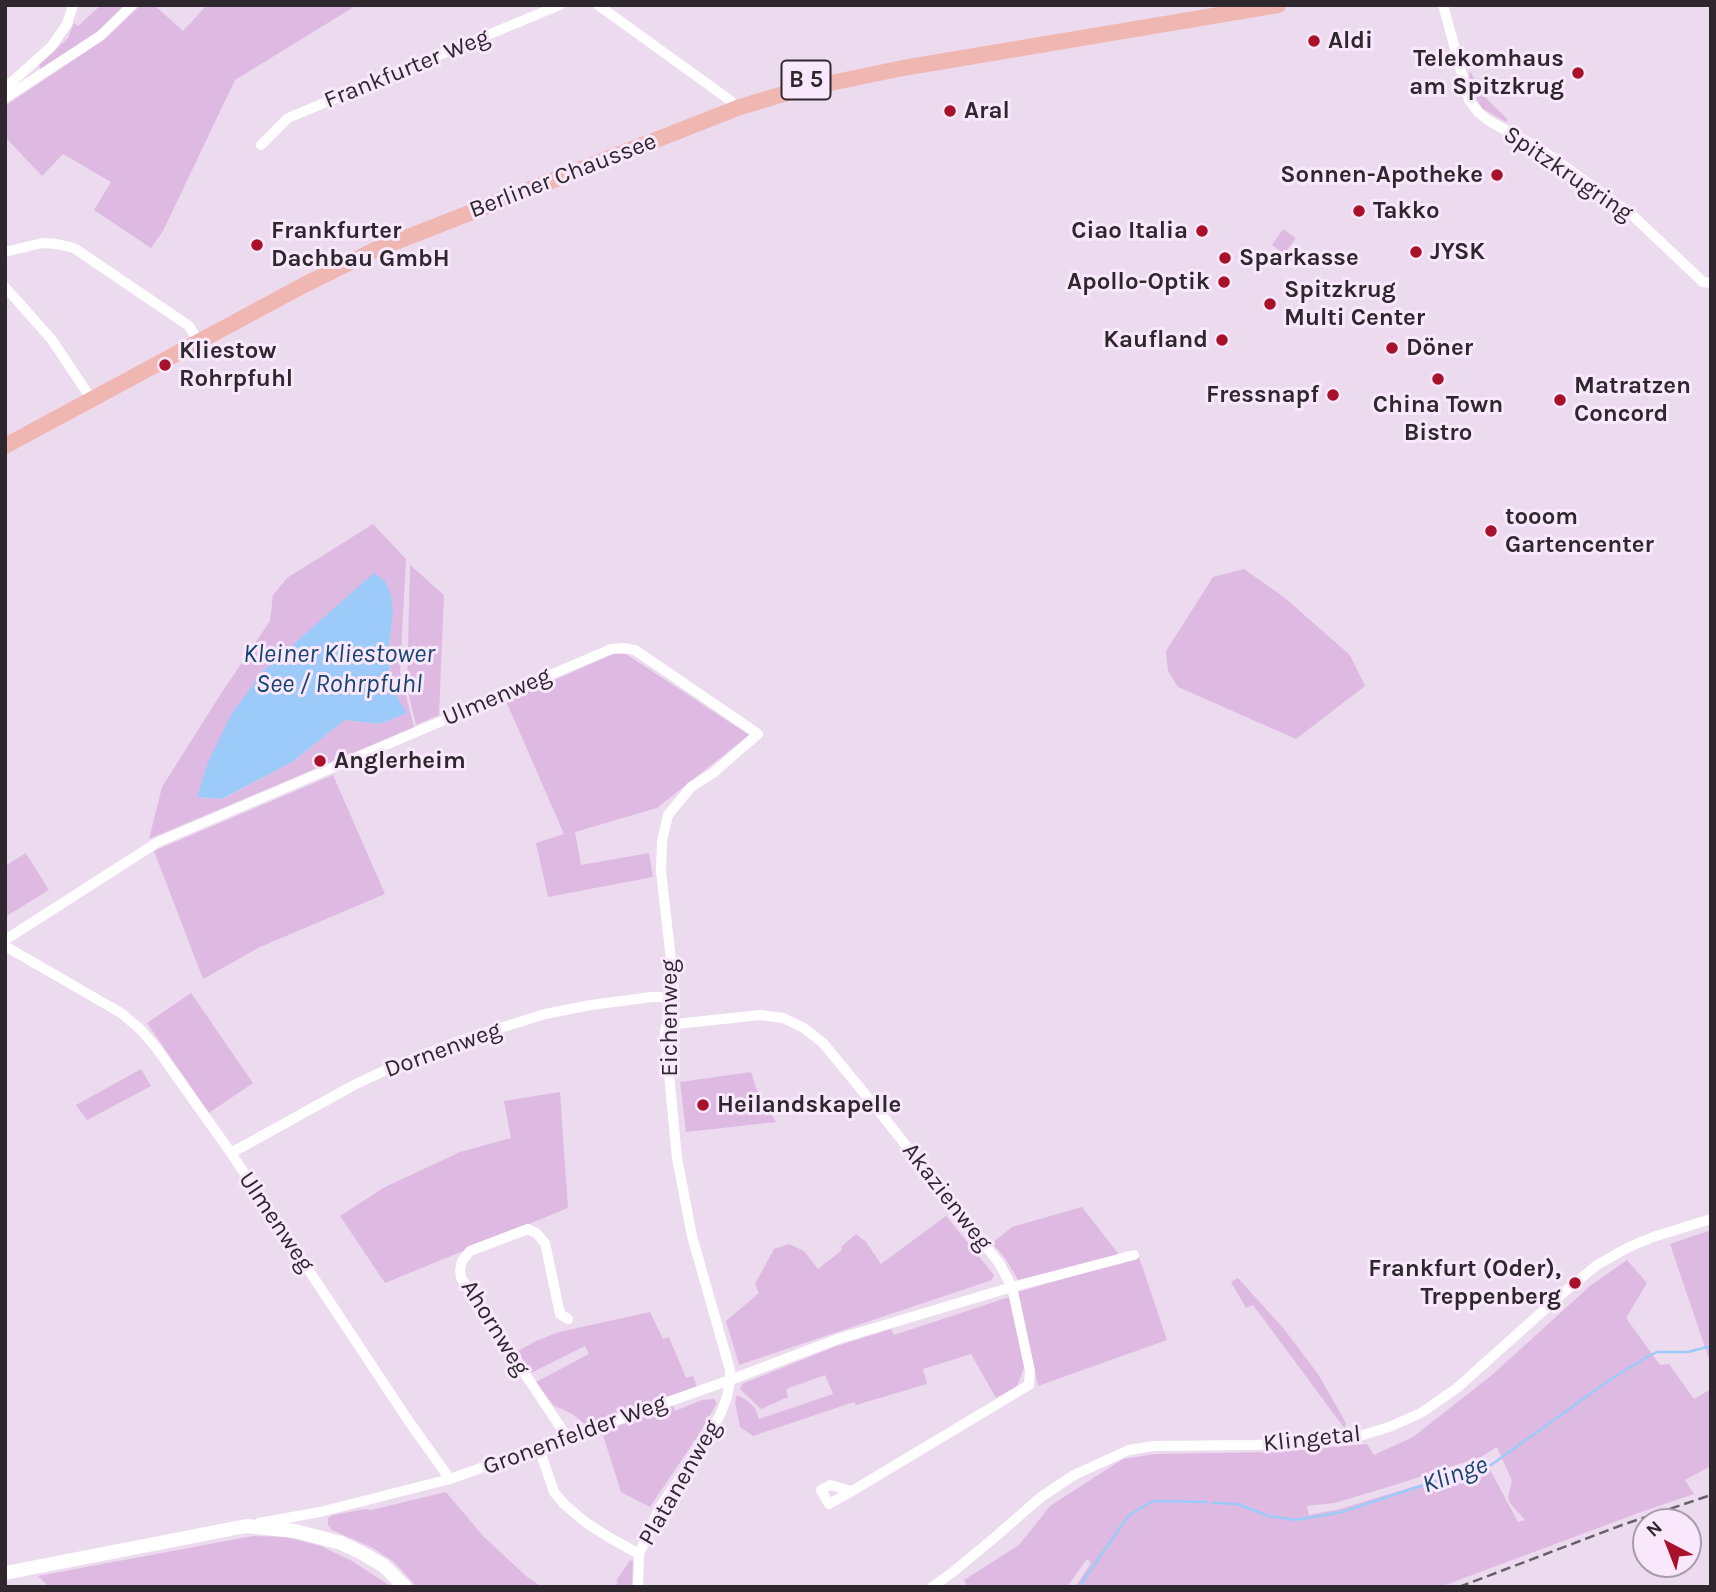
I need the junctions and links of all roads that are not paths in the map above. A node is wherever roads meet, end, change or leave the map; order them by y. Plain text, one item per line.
1 (74, 5) edge
2 (132, 5) edge
3 (560, 5) edge
4 (598, 5) edge
5 (1237, 5) edge
6 (1278, 5) edge
7 (1443, 5) edge
8 (5, 88) edge
9 (5, 98) edge
10 (735, 106) junction
11 (261, 145) dead end
12 (5, 252) edge
13 (1711, 283) edge
14 (5, 287) edge
15 (199, 342) junction
16 (92, 400) junction
17 (5, 446) edge
18 (758, 734) joint
19 (5, 940) edge
20 (5, 946) edge
21 (672, 997) junction
22 (667, 1025) junction
23 (231, 1153) junction
24 (1711, 1219) edge
25 (1134, 1255) dead end
26 (1012, 1287) junction
27 (568, 1319) dead end
28 (730, 1380) junction
29 (567, 1437) junction
30 (539, 1448) junction
31 (450, 1479) junction
32 (852, 1491) dead end
33 (246, 1526) junction
34 (639, 1554) junction
35 (5, 1573) edge
36 (405, 1587) edge
37 (638, 1587) edge
38 (932, 1587) edge

1 - 8 street
2 - 9 street
3 - 11 street, Frankfurter Weg
4 - 10 street
5 - 10 main road, Berliner Chaussee / B 5
6 - 10 main road, Berliner Chaussee / B 5
7 - 13 street, Spitzkrugring
10 - 15 main road, Berliner Chaussee / B 5
12 - 15 street
14 - 16 street
15 - 16 main road, Berliner Chaussee / B 5
16 - 17 main road, Berliner Chaussee / B 5
18 - 19 street, Ulmenweg
18 - 21 street, Eichenweg
20 - 23 street, Ulmenweg
21 - 22 street, Eichenweg
21 - 23 street, Dornenweg
22 - 26 street, Akazienweg
22 - 28 street, Eichenweg
23 - 31 street, Ulmenweg
24 - 38 street, Klingetal
25 - 26 street, Gronenfelder Weg
26 - 28 street, Gronenfelder Weg
26 - 32 street
27 - 29 street, Ahornweg
28 - 29 street, Gronenfelder Weg
28 - 34 street, Platanenweg
29 - 30 street, Gronenfelder Weg
30 - 31 street, Gronenfelder Weg
30 - 34 street
31 - 33 street, Gronenfelder Weg
33 - 35 main road, Gronenfelder Weg
33 - 36 main road
34 - 37 street, Platanenweg

